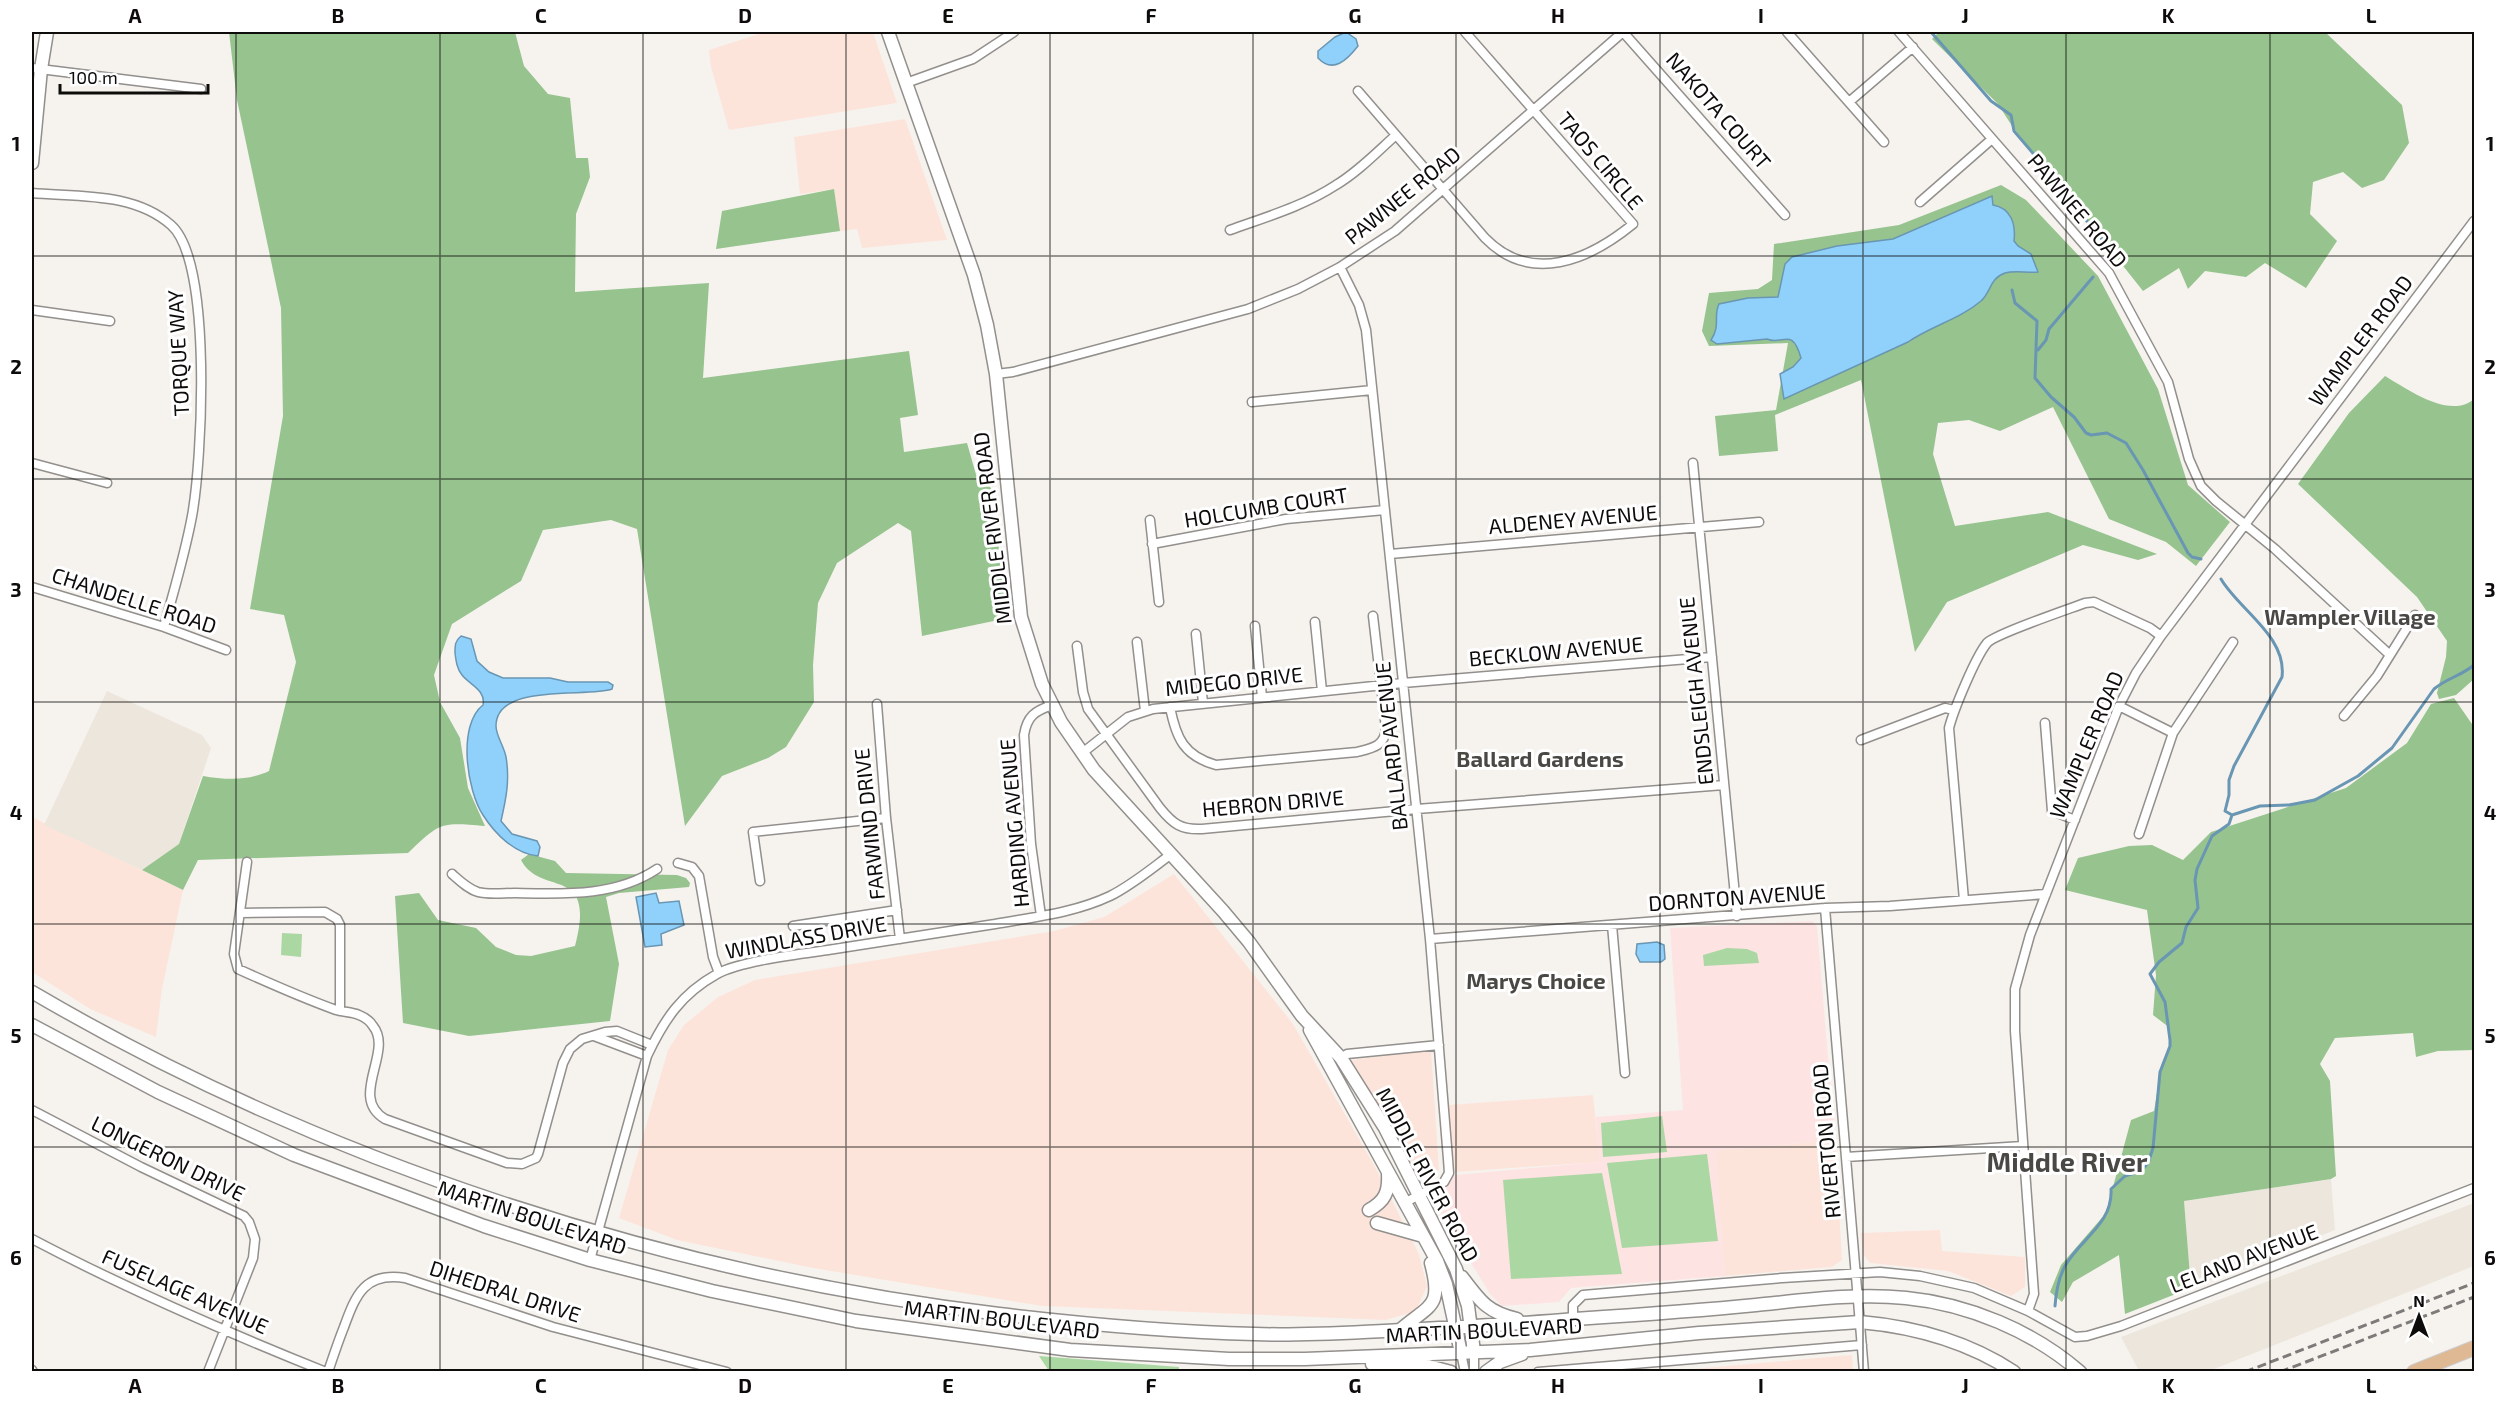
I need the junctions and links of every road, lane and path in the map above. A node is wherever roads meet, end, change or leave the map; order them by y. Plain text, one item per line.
1 (47, 32) edge
2 (888, 32) edge
3 (1014, 32) edge
4 (1465, 32) edge
5 (1623, 32) edge
6 (1787, 32) edge
7 (1899, 32) edge
8 (1913, 47) junction
9 (36, 68) edge
10 (906, 83) junction
11 (201, 89) dead end
12 (1358, 91) dead end
13 (1849, 102) junction
14 (1533, 110) junction
15 (1396, 135) junction
16 (1992, 139) junction
17 (1884, 142) dead end
18 (32, 163) edge
19 (1443, 189) junction
20 (32, 193) edge
21 (1920, 202) dead end
22 (1785, 215) dead end
23 (2475, 222) edge
24 (1230, 230) dead end
25 (1340, 267) junction
26 (32, 310) edge
27 (110, 321) dead end
28 (996, 374) junction
29 (1372, 390) junction
30 (1252, 402) dead end
31 (32, 463) edge
32 (1693, 463) dead end
33 (106, 483) dead end
34 (1385, 510) junction
35 (1150, 520) dead end
36 (1759, 522) dead end
37 (2244, 525) junction
38 (1699, 527) junction
39 (1152, 544) junction
40 (1390, 554) junction
41 (32, 587) edge
42 (1158, 602) dead end
43 (2415, 615) dead end
44 (1373, 616) dead end
45 (1315, 622) dead end
46 (1255, 626) dead end
47 (164, 627) junction
48 (1196, 634) dead end
49 (2161, 636) junction
50 (1137, 642) dead end
51 (2233, 642) dead end
52 (1077, 646) dead end
53 (226, 650) dead end
54 (2390, 655) junction
55 (1712, 657) junction
56 (1404, 683) junction
57 (1381, 685) junction
58 (1322, 691) junction
59 (1262, 697) junction
60 (1203, 703) junction
61 (877, 704) dead end
62 (1052, 705) junction
63 (2119, 706) junction
64 (1170, 707) junction
65 (1954, 710) junction
66 (1145, 711) junction
67 (2344, 716) dead end
68 (2045, 723) dead end
69 (2173, 733) junction
70 (1104, 735) junction
71 (1861, 740) dead end
72 (1082, 754) junction
73 (1724, 785) junction
74 (1417, 809) junction
75 (886, 818) junction
76 (2075, 820) junction
77 (2139, 834) dead end
78 (1170, 855) junction
79 (247, 862) dead end
80 (678, 863) dead end
81 (657, 869) dead end
82 (452, 874) dead end
83 (760, 881) dead end
84 (2046, 894) junction
85 (1964, 900) junction
86 (1825, 908) junction
87 (897, 910) junction
88 (241, 913) junction
89 (1041, 916) junction
90 (1737, 916) junction
91 (1611, 925) junction
92 (793, 926) dead end
93 (900, 939) junction
94 (1430, 939) junction
95 (719, 973) junction
96 (32, 992) edge
97 (340, 1011) junction
98 (1302, 1016) junction
99 (32, 1025) edge
100 (594, 1036) junction
101 (652, 1045) junction
102 (1439, 1045) junction
103 (647, 1056) junction
104 (1341, 1058) junction
105 (1625, 1072) dead end
106 (32, 1110) edge
107 (2023, 1146) junction
108 (1846, 1156) junction
109 (1388, 1172) junction
110 (2475, 1188) edge
111 (1420, 1195) junction
112 (1406, 1202) junction
113 (1369, 1210) dead end
114 (1377, 1224) dead end
115 (599, 1232) junction
116 (1423, 1236) junction
117 (32, 1239) edge
118 (590, 1260) junction
119 (1456, 1269) junction
120 (1856, 1272) junction
121 (1858, 1296) junction
122 (2028, 1311) junction
123 (1573, 1320) junction
124 (1860, 1322) junction
125 (1530, 1323) junction
126 (1470, 1326) junction
127 (1455, 1327) junction
128 (1400, 1330) junction
129 (224, 1331) junction
130 (1862, 1345) junction
131 (2475, 1348) edge
132 (1530, 1350) junction
133 (1467, 1353) junction
134 (1305, 1359) junction
135 (1651, 1367) edge
136 (208, 1371) edge
137 (327, 1371) edge
138 (727, 1371) edge
139 (1451, 1371) edge
140 (1465, 1371) edge
141 (1474, 1371) edge
142 (1486, 1371) edge
143 (1538, 1371) edge
144 (1864, 1371) edge
145 (2014, 1371) edge
146 (2080, 1371) edge
147 (2414, 1371) edge

1 - 9 main road
2 - 10 main road, MIDDLE RIVER ROAD
3 - 10 street
4 - 14 street
5 - 14 street, PAWNEE ROAD
5 - 22 street, NAKOTA COURT
6 - 13 street
7 - 8 street, PAWNEE ROAD
8 - 13 street
8 - 16 street, PAWNEE ROAD
9 - 11 street
9 - 18 main road
10 - 28 main road, MIDDLE RIVER ROAD
12 - 15 street
13 - 17 street
14 - 19 street, PAWNEE ROAD
14 - 19 street, TAOS CIRCLE
15 - 19 street
15 - 24 street
16 - 21 street
16 - 37 street, PAWNEE ROAD
19 - 25 street, PAWNEE ROAD
20 - 47 street, TORQUE WAY
23 - 37 street, WAMPLER ROAD
25 - 28 street, PAWNEE ROAD
25 - 29 street, BALLARD AVENUE
26 - 27 street
28 - 62 main road, MIDDLE RIVER ROAD
29 - 30 street
29 - 34 street, BALLARD AVENUE
31 - 33 street
32 - 38 street, ENDSLEIGH AVENUE
34 - 39 street, HOLCUMB COURT
34 - 40 street, BALLARD AVENUE
35 - 39 street
36 - 38 street, ALDENEY AVENUE
37 - 49 street, WAMPLER ROAD
37 - 54 street, PAWNEE ROAD
38 - 40 street, ALDENEY AVENUE
38 - 55 street, ENDSLEIGH AVENUE
39 - 42 street
40 - 56 street, BALLARD AVENUE
41 - 47 street, CHANDELLE ROAD
43 - 54 street
44 - 57 street
45 - 58 street
46 - 59 street
47 - 53 street, CHANDELLE ROAD
48 - 60 street
49 - 63 street, WAMPLER ROAD
49 - 65 street
50 - 66 street
51 - 69 street
52 - 70 street, HEBRON DRIVE
54 - 67 street
55 - 56 street, BECKLOW AVENUE
55 - 73 street, ENDSLEIGH AVENUE
56 - 57 street, MIDEGO DRIVE
56 - 74 street, BALLARD AVENUE
57 - 58 street, MIDEGO DRIVE
57 - 64 street
58 - 59 street, MIDEGO DRIVE
59 - 60 street, MIDEGO DRIVE
60 - 64 street, MIDEGO DRIVE
61 - 75 street, FARWIND DRIVE
62 - 72 main road, MIDDLE RIVER ROAD
62 - 89 street, HARDING AVENUE
63 - 69 street
63 - 76 street, WAMPLER ROAD
64 - 66 street, MIDEGO DRIVE
65 - 71 street
65 - 85 street
66 - 70 street, MIDEGO DRIVE
68 - 76 street
69 - 77 street
70 - 72 street, MIDEGO DRIVE
70 - 74 street, HEBRON DRIVE
72 - 78 main road, MIDDLE RIVER ROAD
73 - 74 street, HEBRON DRIVE
73 - 90 street, ENDSLEIGH AVENUE
74 - 94 street, BALLARD AVENUE
75 - 83 street
75 - 87 street, FARWIND DRIVE
76 - 84 street, WAMPLER ROAD
78 - 89 street, WINDLASS DRIVE
78 - 98 main road, MIDDLE RIVER ROAD
79 - 88 street
80 - 95 street
81 - 82 street
84 - 85 street, DORNTON AVENUE
84 - 107 street, WAMPLER ROAD
85 - 86 street, DORNTON AVENUE
86 - 90 street, DORNTON AVENUE
86 - 108 street, RIVERTON ROAD
87 - 92 street
87 - 93 street, FARWIND DRIVE
88 - 97 street
88 - 97 street
89 - 93 street, WINDLASS DRIVE
90 - 91 street, DORNTON AVENUE
91 - 94 street, DORNTON AVENUE
91 - 105 street
93 - 95 street, WINDLASS DRIVE
94 - 102 street, BALLARD AVENUE
95 - 101 street, WINDLASS DRIVE
96 - 115 main road, MARTIN BOULEVARD
97 - 100 street
98 - 104 main road, MIDDLE RIVER ROAD
98 - 109 main road, MIDDLE RIVER ROAD
99 - 118 main road, MARTIN BOULEVARD
100 - 101 street
100 - 103 street
101 - 103 street, WINDLASS DRIVE
102 - 104 street
102 - 111 street, BALLARD AVENUE
103 - 115 street, WINDLASS DRIVE
104 - 111 main road, MIDDLE RIVER ROAD
106 - 129 street, LONGERON DRIVE
107 - 108 street
107 - 122 street, WAMPLER ROAD
108 - 120 street, RIVERTON ROAD
109 - 112 main road, MIDDLE RIVER ROAD
109 - 113 main road
110 - 122 street, LELAND AVENUE
111 - 112 street, BALLARD AVENUE
111 - 119 main road, MIDDLE RIVER ROAD
112 - 116 main road, MIDDLE RIVER ROAD
114 - 116 main road
115 - 118 street, WINDLASS DRIVE
115 - 128 main road, MARTIN BOULEVARD
116 - 127 main road, MIDDLE RIVER ROAD
116 - 128 main road
117 - 129 street, FUSELAGE AVENUE
118 - 134 main road, MARTIN BOULEVARD
119 - 125 main road
119 - 126 main road, MIDDLE RIVER ROAD
120 - 121 street, RIVERTON ROAD
120 - 122 street, LELAND AVENUE
120 - 123 street, MARTIN BOULEVARD
121 - 123 main road, MARTIN BOULEVARD
121 - 124 street, RIVERTON ROAD
121 - 146 main road, MARTIN BOULEVARD
123 - 125 main road, MARTIN BOULEVARD
124 - 130 street, RIVERTON ROAD
124 - 132 main road, MARTIN BOULEVARD
124 - 145 main road, MARTIN BOULEVARD
125 - 126 main road, MARTIN BOULEVARD
126 - 127 main road, MARTIN BOULEVARD
126 - 133 main road, MIDDLE RIVER ROAD
127 - 128 main road, MARTIN BOULEVARD
127 - 133 main road, MIDDLE RIVER ROAD
129 - 136 street
129 - 137 street, FUSELAGE AVENUE
130 - 135 street, MARTIN BOULEVARD
130 - 144 street, RIVERTON ROAD
131 - 147 main road
132 - 133 main road, MARTIN BOULEVARD
132 - 142 main road
133 - 134 main road, MARTIN BOULEVARD
133 - 140 street, MIDDLE RIVER ROAD
133 - 141 street, MIDDLE RIVER ROAD
134 - 139 main road
135 - 143 street, MARTIN BOULEVARD
137 - 138 street, DIHEDRAL DRIVE

